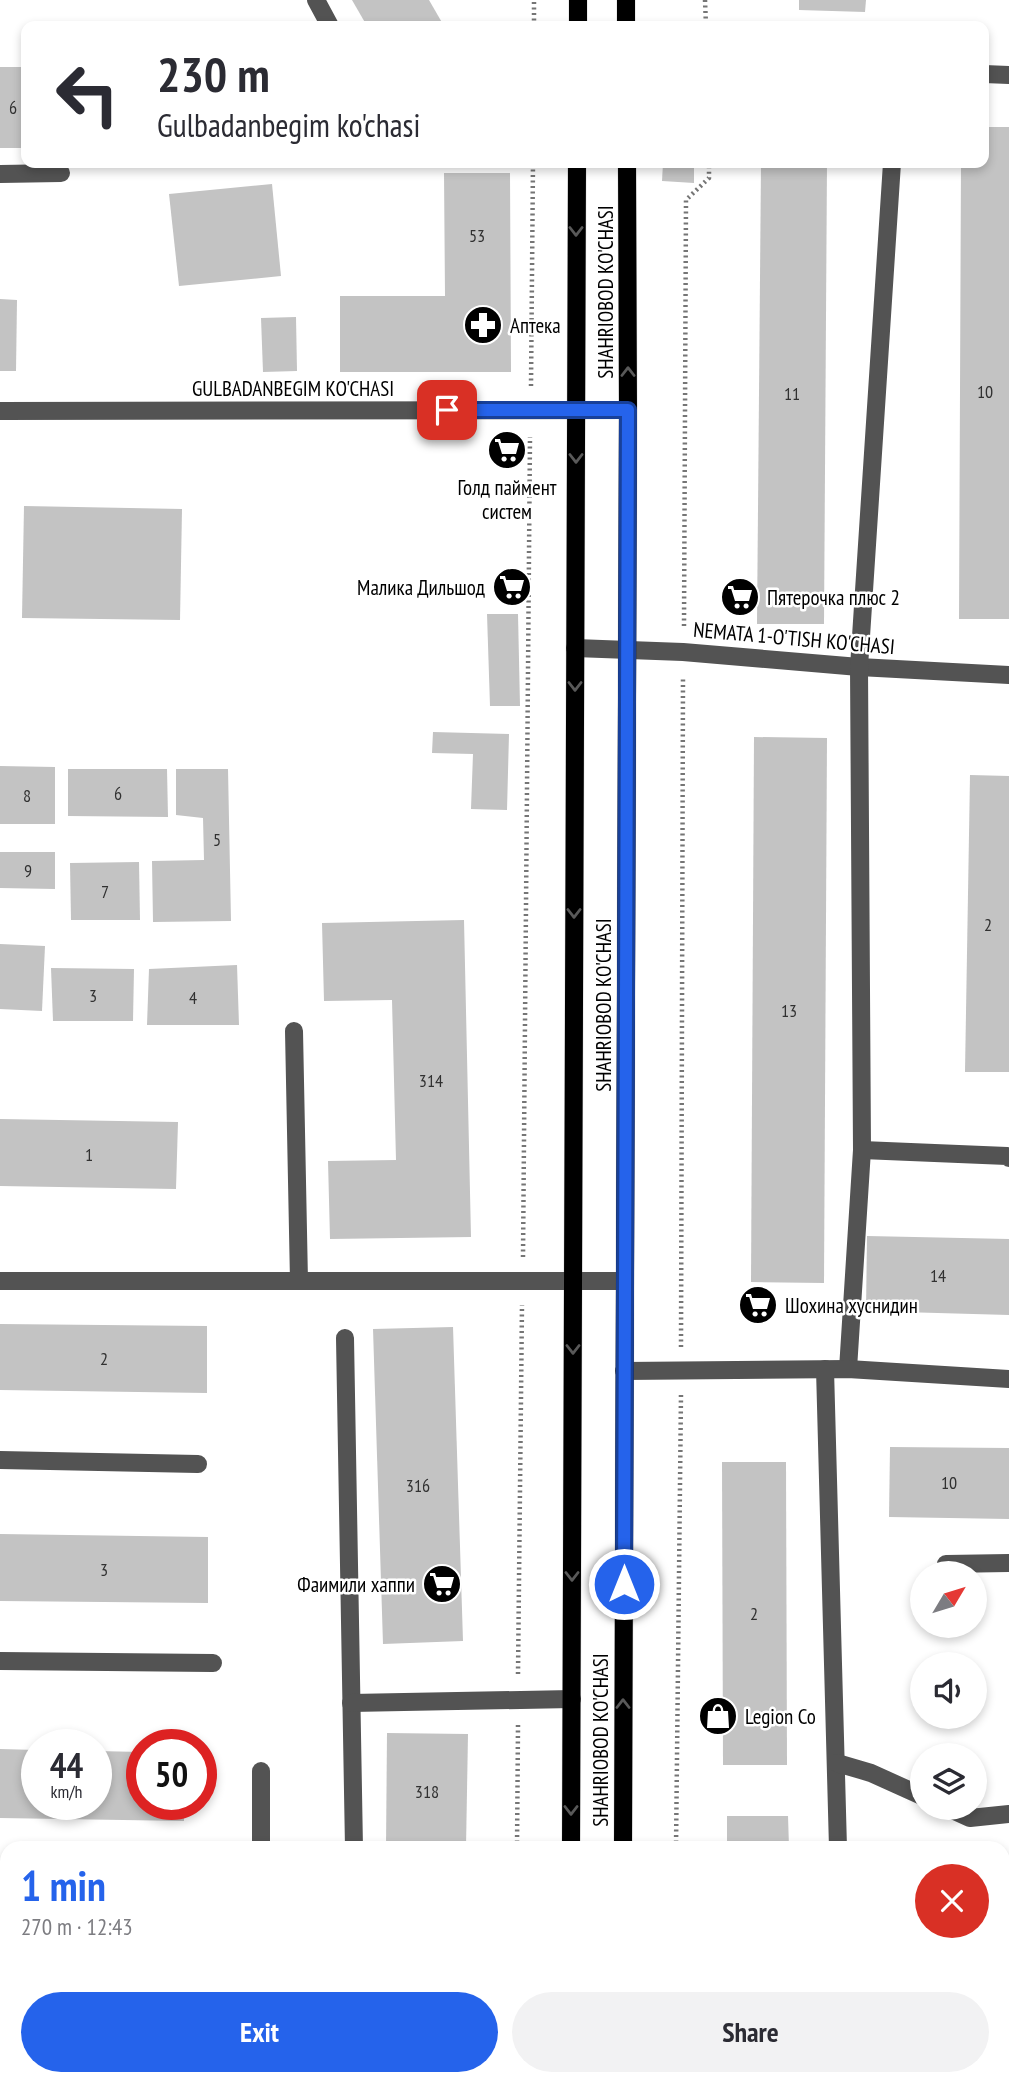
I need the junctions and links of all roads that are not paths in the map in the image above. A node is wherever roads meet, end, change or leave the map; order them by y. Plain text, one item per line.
1 (316, 0) edge
2 (578, 0) edge
3 (626, 0) edge
4 (327, 21) edge
5 (578, 21) edge
6 (626, 21) edge
7 (989, 74) edge
8 (1009, 75) edge
9 (577, 168) edge
10 (626, 168) edge
11 (892, 168) edge
12 (61, 173) dead end
13 (0, 174) edge
14 (576, 410) junction
15 (628, 410) junction
16 (0, 411) edge
17 (575, 648) junction
18 (627, 650) junction
19 (859, 667) junction
20 (1009, 675) edge
21 (295, 1031) dead end
22 (862, 1150) junction
23 (1009, 1158) edge
24 (299, 1280) junction
25 (573, 1280) junction
26 (0, 1281) edge
27 (625, 1281) junction
28 (345, 1338) dead end
29 (848, 1369) junction
30 (825, 1370) junction
31 (624, 1371) junction
32 (1009, 1378) edge
33 (0, 1460) edge
34 (198, 1464) dead end
35 (987, 1563) edge
36 (1009, 1563) edge
37 (0, 1661) edge
38 (213, 1663) dead end
39 (572, 1699) junction
40 (351, 1703) junction
41 (837, 1763) junction
42 (261, 1771) dead end
43 (910, 1790) edge
44 (1009, 1814) edge
45 (987, 1816) edge
46 (261, 1841) edge
47 (354, 1841) edge
48 (571, 1841) edge
49 (623, 1841) edge
50 (838, 1841) edge

1 - 4 street
2 - 5 main road
3 - 6 main road
7 - 8 street
9 -> 14 main road, SHAHRIOBOD KO'CHASI
15 -> 10 main road, SHAHRIOBOD KO'CHASI
11 - 19 street
12 - 13 street
14 - 15 street, GULBADANBEGIM KO'CHASI
14 - 16 street, GULBADANBEGIM KO'CHASI
14 -> 17 main road, SHAHRIOBOD KO'CHASI
15 - 18 main road, SHAHRIOBOD KO'CHASI
17 - 18 street, NEMATA 1-O'TISH KO'CHASI
17 -> 25 main road, SHAHRIOBOD KO'CHASI
18 - 19 street, NEMATA 1-O'TISH KO'CHASI
18 - 27 main road, SHAHRIOBOD KO'CHASI
19 - 20 street, NEMATA 1-O'TISH KO'CHASI
19 - 22 street
21 - 24 street
22 - 23 street
22 - 29 street
24 - 25 street
24 - 26 street
25 - 27 street
25 -> 39 main road, SHAHRIOBOD KO'CHASI
27 - 31 main road, SHAHRIOBOD KO'CHASI
28 - 40 street
29 - 30 street
29 - 32 street
30 - 31 street
30 - 41 street
49 -> 31 main road, SHAHRIOBOD KO'CHASI
33 - 34 street
35 - 36 street
37 - 38 street
39 - 40 street
39 -> 48 main road, SHAHRIOBOD KO'CHASI
40 - 47 street
41 - 43 street
41 - 50 street
42 - 46 street
44 - 45 street

